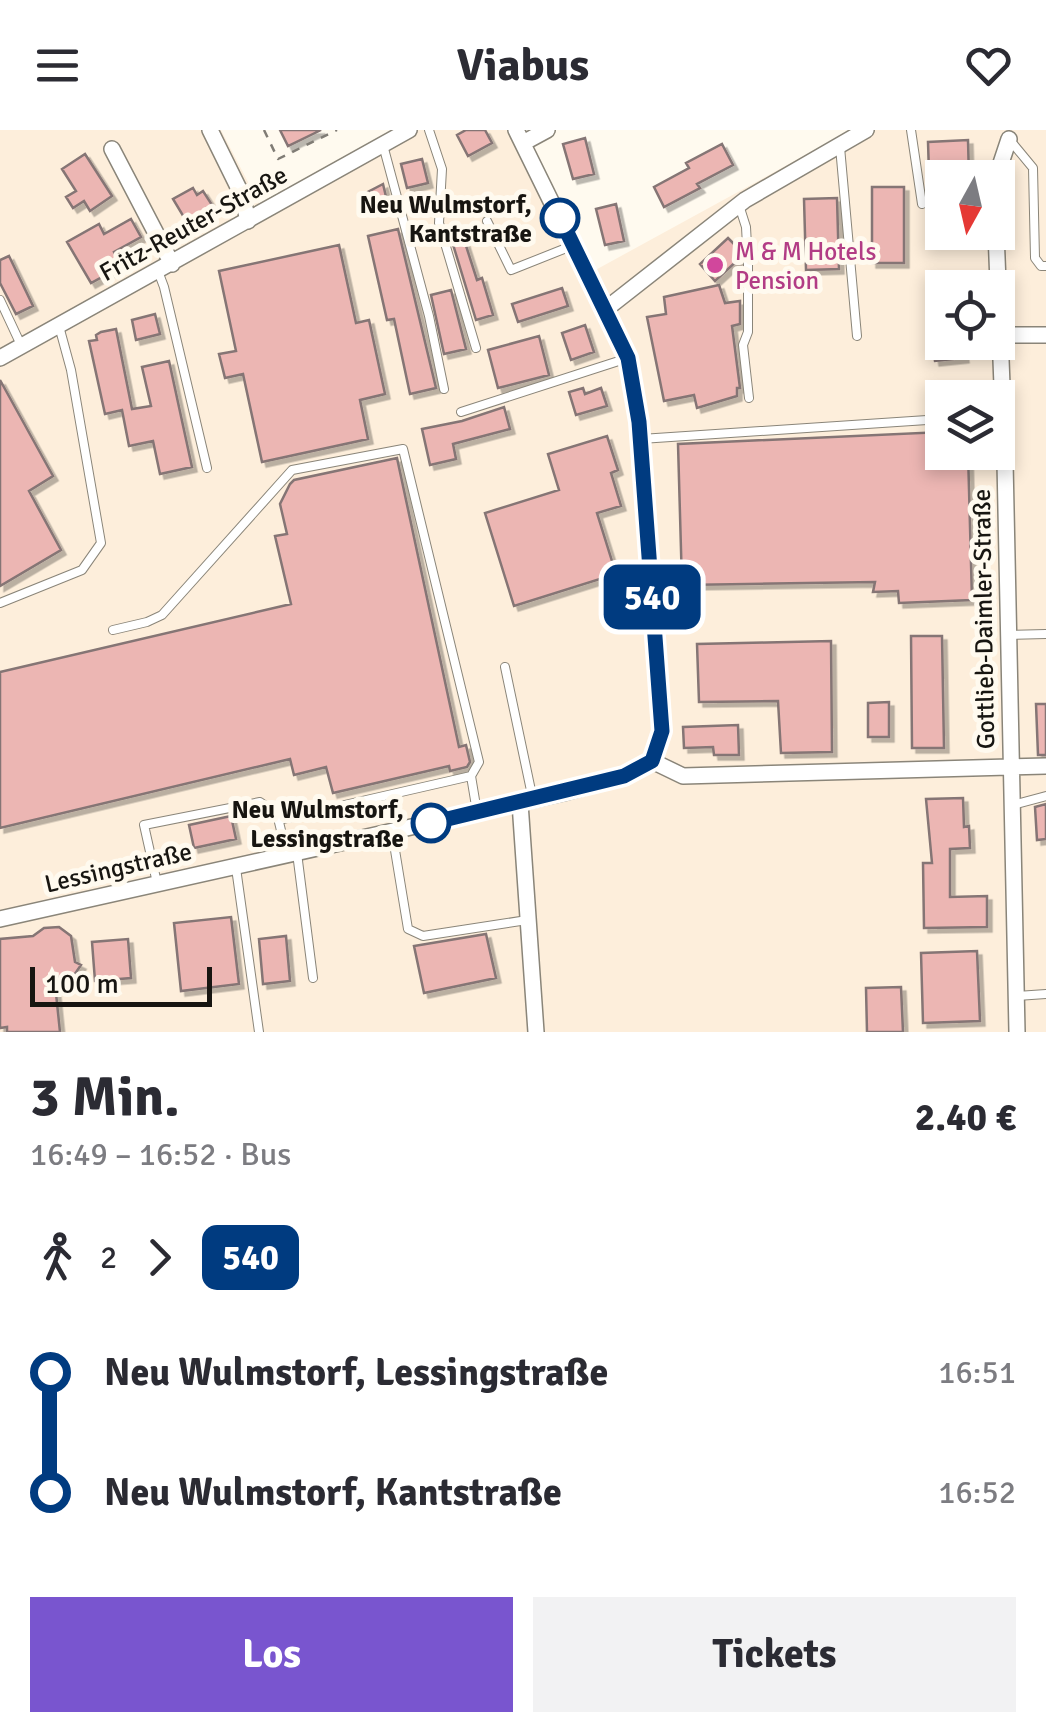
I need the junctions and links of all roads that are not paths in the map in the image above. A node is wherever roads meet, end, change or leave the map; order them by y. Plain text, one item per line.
1 (210, 130) edge
2 (410, 130) edge
3 (430, 130) edge
4 (547, 130) edge
5 (866, 130) edge
6 (911, 130) edge
7 (520, 136) edge
8 (1009, 139) joint
9 (384, 144) junction
10 (840, 145) junction
11 (112, 149) dead end
12 (1002, 160) edge
13 (1034, 201) junction
14 (1046, 201) edge
15 (922, 204) dead end
16 (739, 205) junction
17 (248, 221) junction
18 (487, 221) dead end
19 (1035, 231) junction
20 (1046, 231) edge
21 (574, 245) junction
22 (1046, 266) edge
23 (165, 267) junction
24 (0, 300) edge
25 (606, 309) junction
26 (59, 326) junction
27 (1046, 335) edge
28 (857, 336) dead end
29 (1015, 336) edge
30 (22, 346) junction
31 (476, 348) dead end
32 (0, 358) edge
33 (628, 358) junction
34 (444, 389) dead end
35 (749, 398) dead end
36 (460, 412) dead end
37 (925, 421) edge
38 (640, 440) junction
39 (207, 468) dead end
40 (1002, 470) edge
41 (0, 603) edge
42 (113, 630) dead end
43 (1009, 634) junction
44 (1046, 634) edge
45 (506, 667) dead end
46 (652, 761) junction
47 (1012, 765) junction
48 (1046, 766) edge
49 (471, 776) junction
50 (1046, 796) edge
51 (527, 801) junction
52 (1012, 805) junction
53 (477, 812) junction
54 (278, 820) junction
55 (392, 832) junction
56 (292, 854) junction
57 (236, 866) junction
58 (157, 884) junction
59 (0, 918) edge
60 (528, 920) junction
61 (313, 978) dead end
62 (1046, 994) edge
63 (1017, 996) junction
64 (259, 1032) edge
65 (536, 1032) edge
66 (1018, 1032) edge

1 - 17 street
2 - 9 street, Fritz-Reuter-Straße
3 - 31 lane
4 - 7 street
5 - 10 street
6 - 15 lane
7 - 21 street
8 - 12 street
8 - 13 lane
9 - 17 street, Fritz-Reuter-Straße
9 - 34 lane
10 - 16 street
10 - 28 lane
11 - 23 street
13 - 14 lane
13 - 19 lane
16 - 25 street
16 - 35 lane
17 - 23 street, Fritz-Reuter-Straße
18 - 21 lane
19 - 20 lane
19 - 22 lane
21 - 25 street
23 - 26 street, Fritz-Reuter-Straße
23 - 39 lane
24 - 30 lane
25 - 33 street
26 - 30 street, Fritz-Reuter-Straße
26 - 41 lane
27 - 29 street
30 - 32 street, Fritz-Reuter-Straße
33 - 36 lane
33 - 38 street
37 - 38 lane
38 - 46 street
40 - 43 street, Gottlieb-Daimler-Straße
42 - 49 lane
43 - 44 lane
43 - 47 street, Gottlieb-Daimler-Straße
45 - 51 lane
46 - 47 street
46 - 51 street, Lessingstraße
47 - 48 street
47 - 52 street, Gottlieb-Daimler-Straße
49 - 53 lane
49 - 54 lane
50 - 52 lane
51 - 53 street, Lessingstraße
51 - 60 street
52 - 63 street, Gottlieb-Daimler-Straße
53 - 55 street, Lessingstraße
54 - 56 lane
54 - 58 lane
55 - 56 street, Lessingstraße
55 - 60 lane
56 - 57 street, Lessingstraße
56 - 61 lane
57 - 58 street, Lessingstraße
57 - 64 lane
58 - 59 street, Lessingstraße
60 - 65 street
62 - 63 lane
63 - 66 street, Gottlieb-Daimler-Straße

